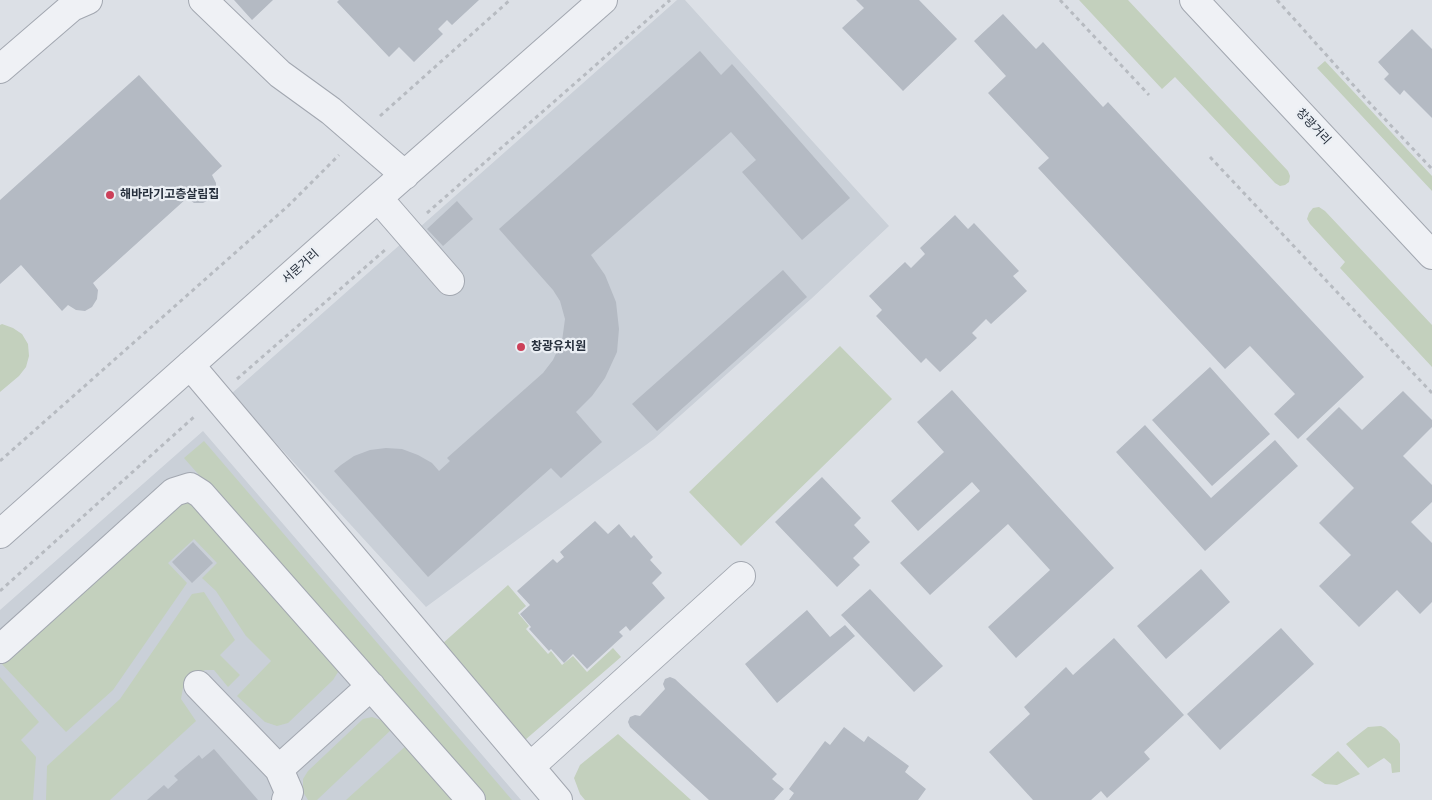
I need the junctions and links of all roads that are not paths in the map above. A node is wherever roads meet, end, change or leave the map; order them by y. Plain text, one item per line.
1 (88, 0) edge
2 (204, 0) edge
3 (603, 0) edge
4 (1194, 0) edge
5 (0, 69) edge
6 (405, 175) junction
7 (378, 198) junction
8 (1432, 254) edge
9 (450, 281) dead end
10 (190, 365) junction
11 (0, 534) edge
12 (741, 576) dead end
13 (0, 649) edge
14 (198, 685) dead end
15 (371, 686) junction
16 (531, 766) junction
17 (279, 769) junction
18 (286, 800) edge
19 (471, 800) edge
20 (558, 800) edge

1 - 5 street
2 - 6 street
3 - 6 street, 서문거리
4 - 8 street, 창광거리
6 - 7 street, 서문거리
7 - 9 street
7 - 10 street, 서문거리
10 - 11 street, 서문거리
10 - 16 street
12 - 16 street
13 - 15 street
14 - 17 street
15 - 17 street
15 - 19 street
16 - 20 street
17 - 18 street

